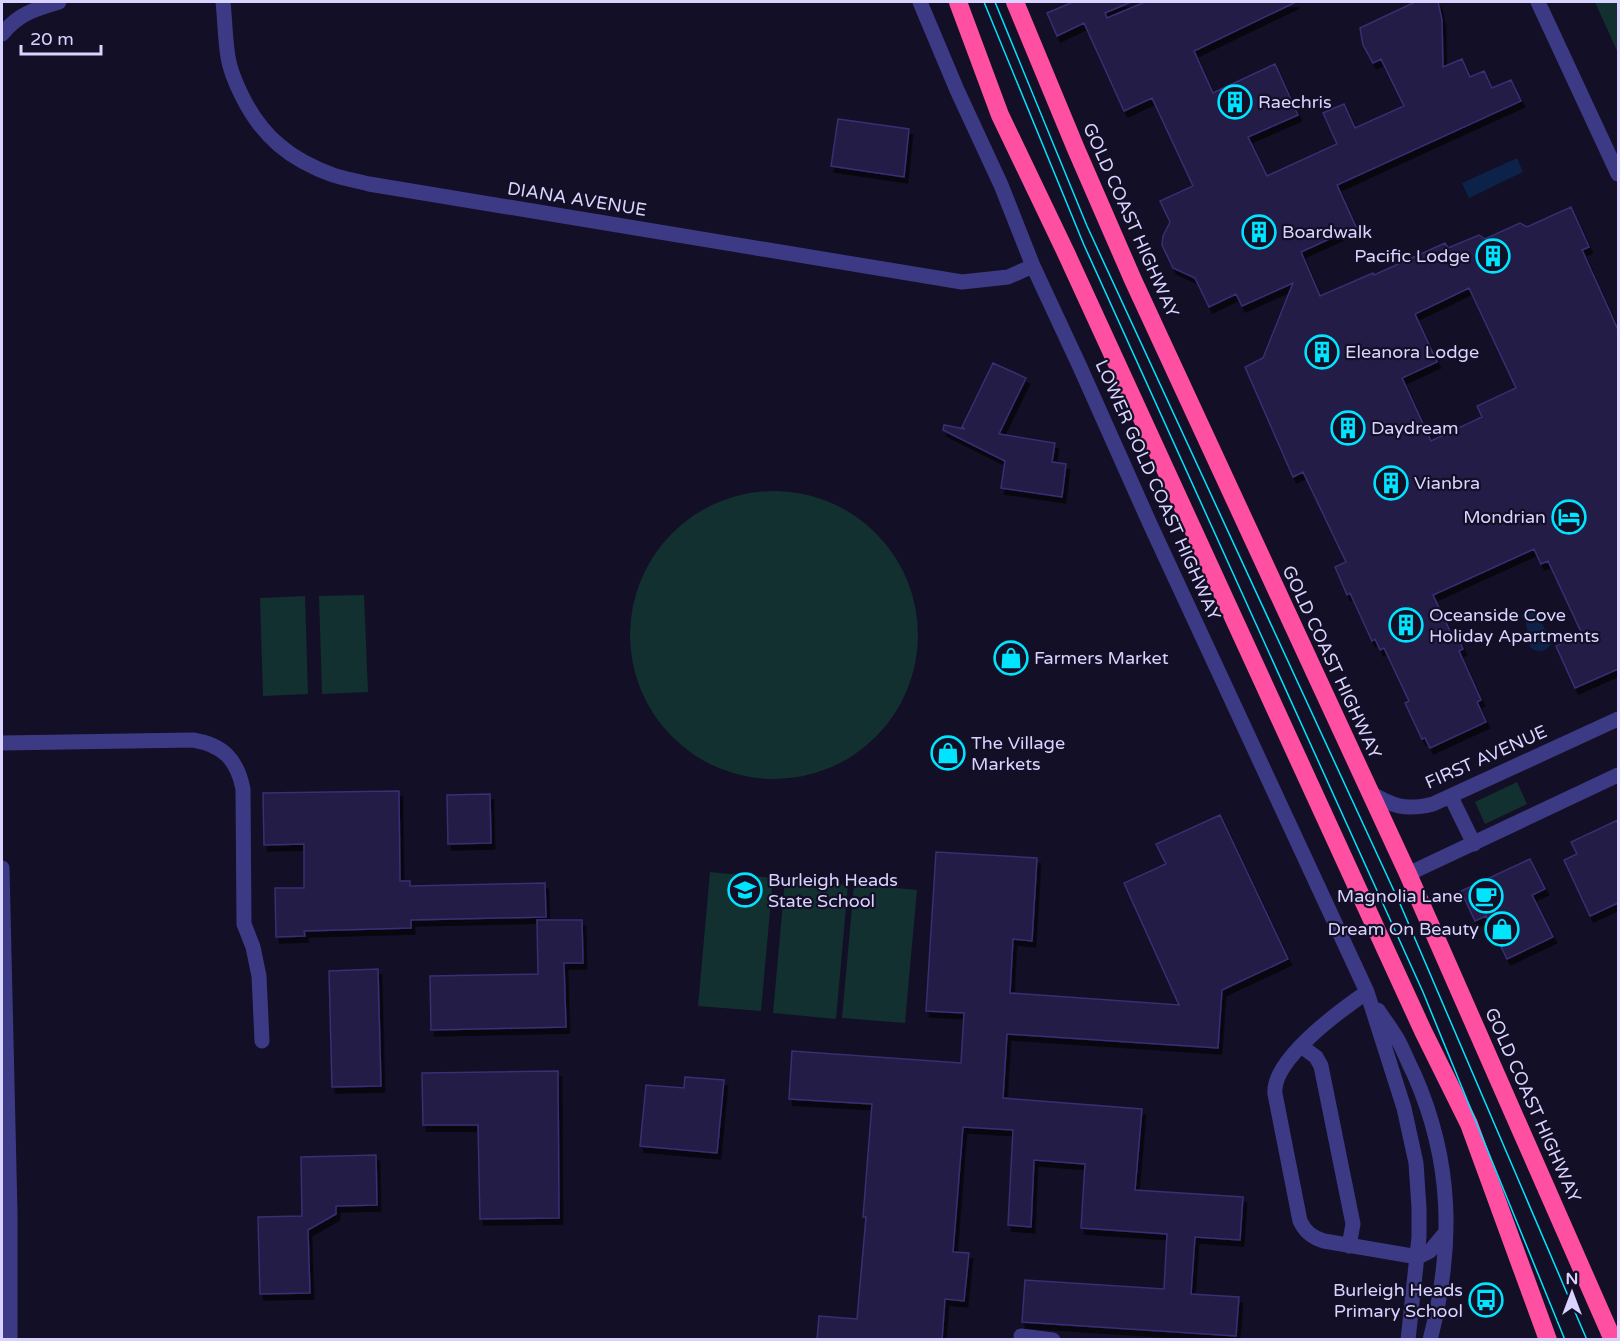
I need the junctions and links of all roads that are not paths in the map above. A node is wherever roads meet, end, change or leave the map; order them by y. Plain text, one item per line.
1 (59, 2) edge
2 (223, 2) edge
3 (920, 2) edge
4 (958, 2) edge
5 (1015, 2) edge
6 (1538, 2) edge
7 (2, 34) edge
8 (1618, 174) edge
9 (1033, 266) junction
10 (1618, 719) edge
11 (2, 743) edge
12 (1618, 775) edge
13 (1369, 792) junction
14 (1451, 796) junction
15 (1474, 844) junction
16 (2, 868) edge
17 (1408, 874) junction
18 (1367, 992) junction
19 (262, 1041) dead end
20 (1301, 1046) junction
21 (1446, 1232) junction
22 (1349, 1246) junction
23 (1418, 1257) junction
24 (6, 1286) edge
25 (1021, 1336) dead end
26 (10, 1340) edge
27 (1053, 1340) edge
28 (1408, 1340) edge
29 (1430, 1340) edge
30 (1548, 1340) edge
31 (1613, 1340) edge

1 - 7 street
2 - 9 street, DIANA AVENUE
3 - 9 street, LOWER GOLD COAST HIGHWAY
4 - 30 highway
5 - 13 highway, GOLD COAST HIGHWAY
6 - 8 street
9 - 18 street, LOWER GOLD COAST HIGHWAY
10 - 14 street, FIRST AVENUE
11 - 19 street
12 - 15 street
13 - 14 street, FIRST AVENUE
13 - 17 highway, GOLD COAST HIGHWAY
14 - 15 street
15 - 17 street
16 - 24 street
17 - 31 highway, GOLD COAST HIGHWAY
18 - 20 street
18 - 21 street, LOWER GOLD COAST HIGHWAY
18 - 23 street, LOWER GOLD COAST HIGHWAY
20 - 22 street
20 - 22 street
21 - 23 street
21 - 29 street, LOWER GOLD COAST HIGHWAY
22 - 23 street
23 - 28 street, LOWER GOLD COAST HIGHWAY
24 - 26 street
25 - 27 street

